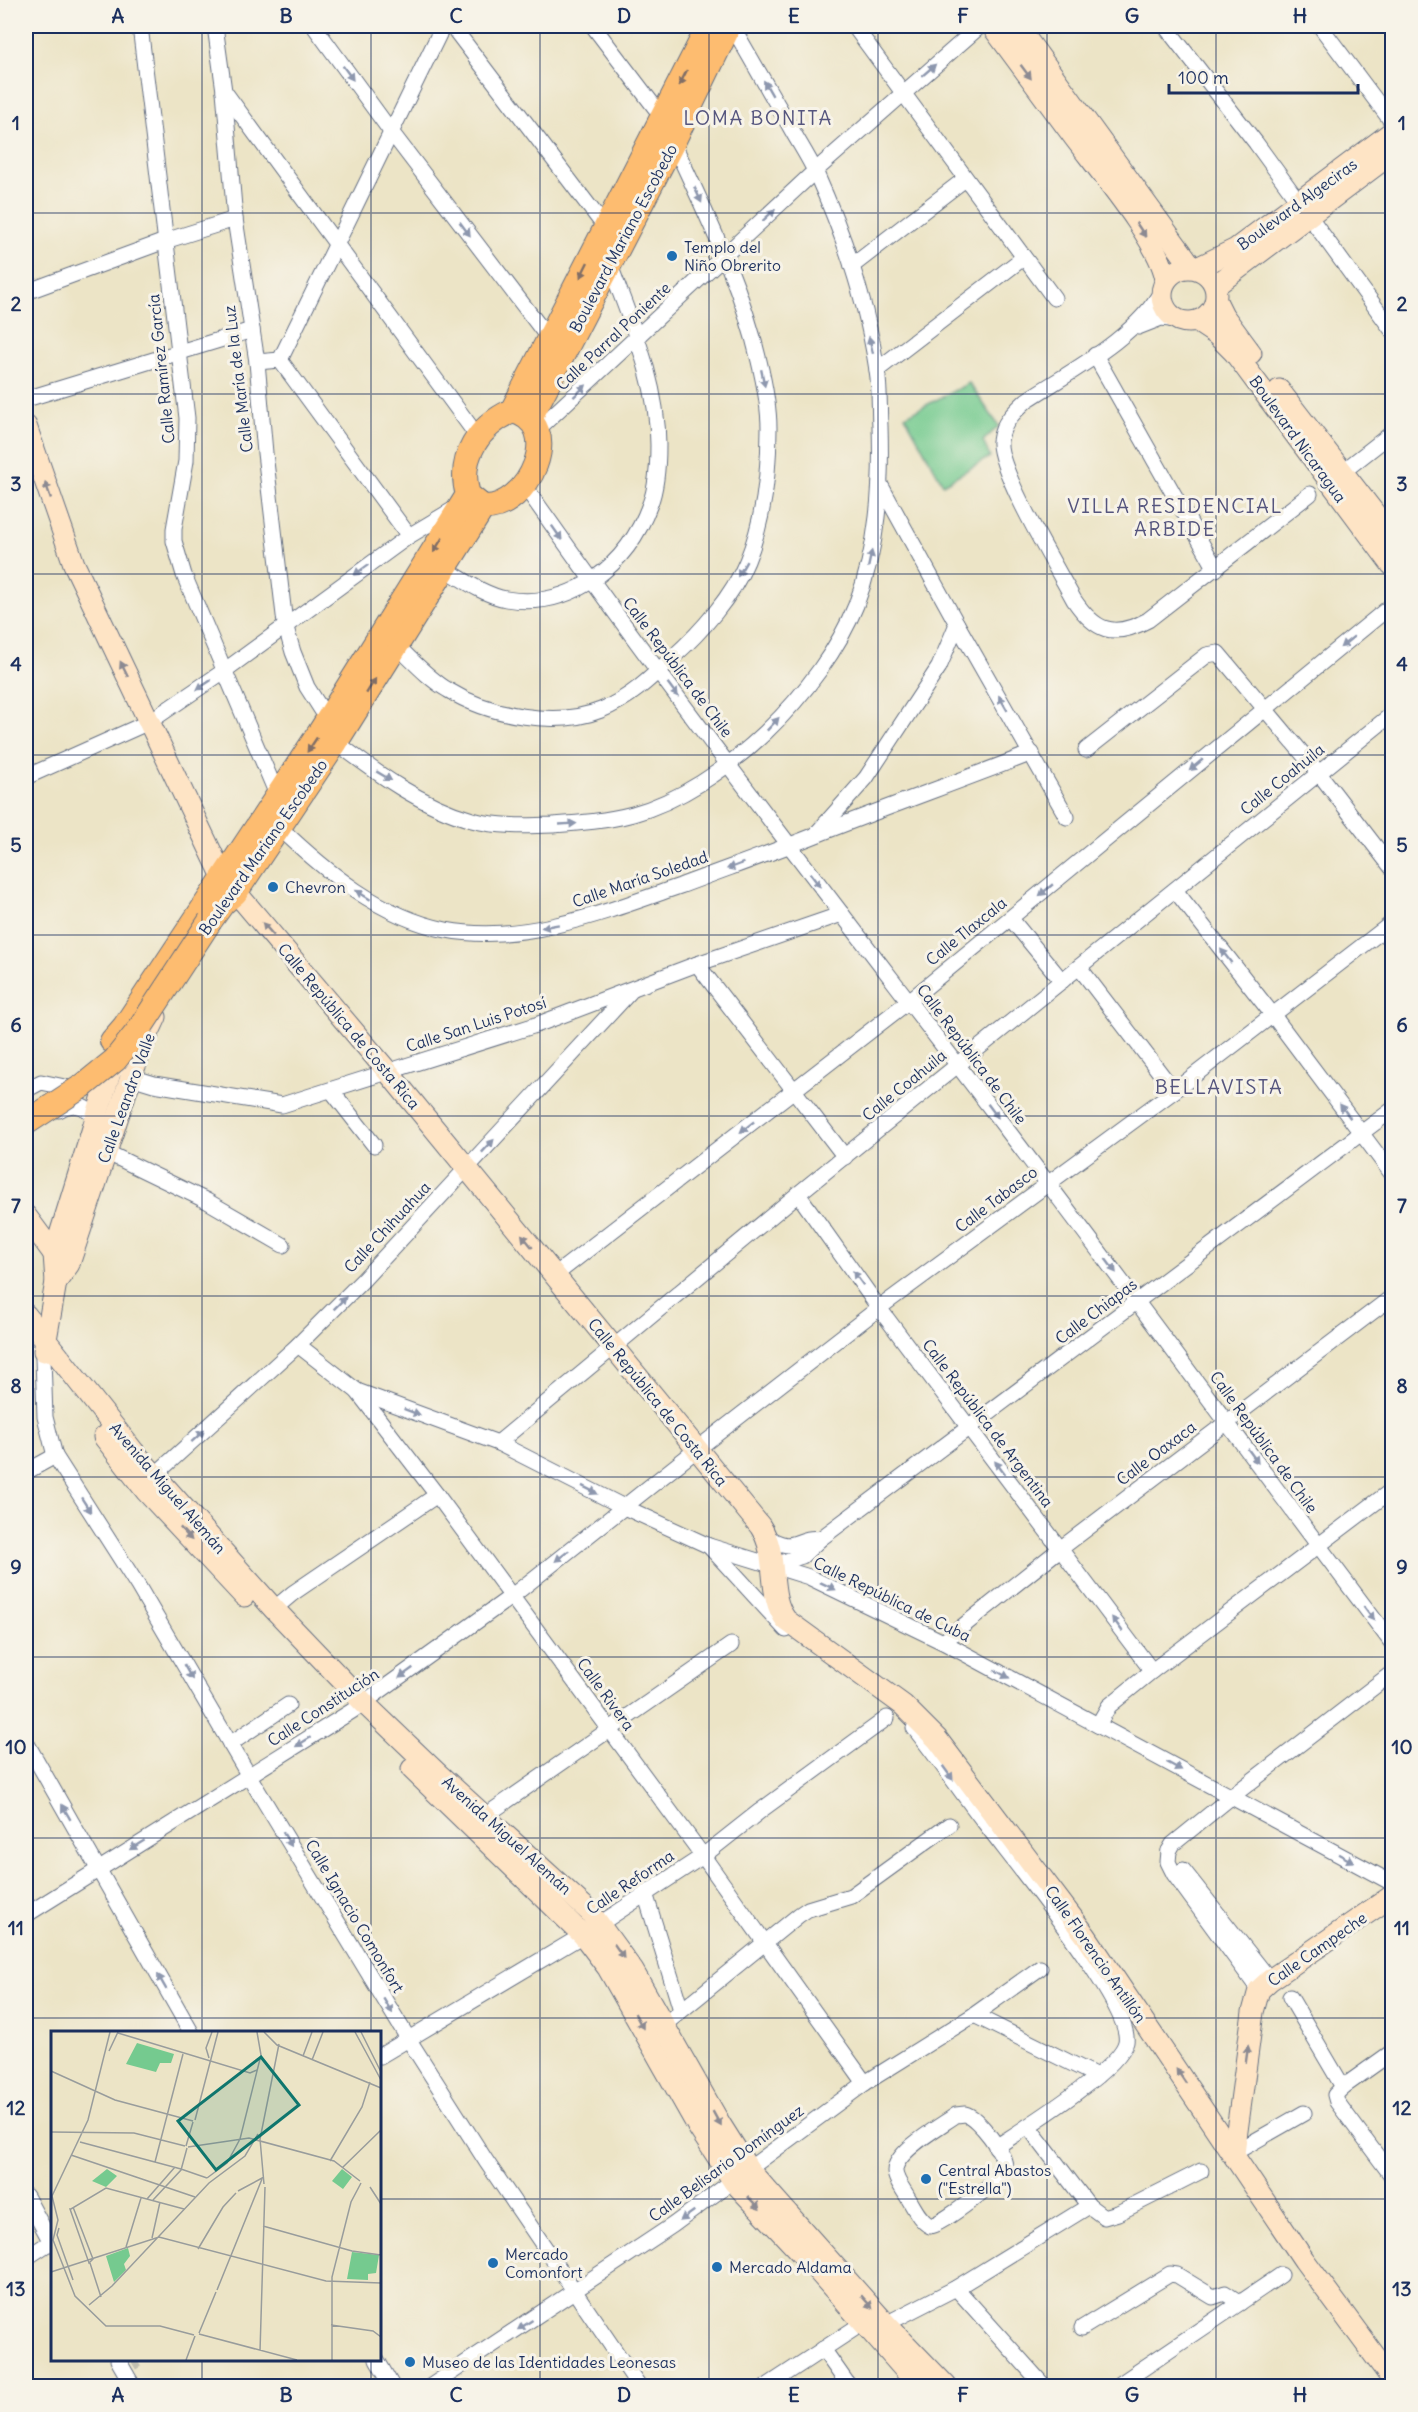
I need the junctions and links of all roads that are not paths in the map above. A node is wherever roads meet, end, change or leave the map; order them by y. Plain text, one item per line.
1 (140, 26) edge
2 (215, 26) edge
3 (314, 26) edge
4 (443, 26) edge
5 (452, 26) edge
6 (593, 26) edge
7 (709, 26) edge
8 (730, 26) edge
9 (854, 26) edge
10 (980, 26) edge
11 (992, 26) edge
12 (1017, 26) edge
13 (1165, 26) edge
14 (1320, 26) edge
15 (225, 91) junction
16 (903, 93) junction
17 (663, 118) junction
18 (1392, 122) edge
19 (1392, 132) edge
20 (392, 133) junction
21 (673, 142) junction
22 (1392, 153) edge
23 (815, 171) junction
24 (964, 179) junction
25 (1304, 210) junction
26 (235, 219) junction
27 (605, 227) junction
28 (165, 241) junction
29 (337, 242) junction
30 (726, 255) junction
31 (1023, 258) junction
32 (610, 265) junction
33 (852, 266) junction
34 (1195, 268) junction
35 (1164, 285) junction
36 (26, 292) edge
37 (1216, 294) junction
38 (1054, 298) dead end
39 (1188, 321) junction
40 (252, 330) junction
41 (1392, 330) edge
42 (1119, 337) junction
43 (637, 338) junction
44 (550, 340) junction
45 (180, 352) junction
46 (1095, 355) junction
47 (280, 360) junction
48 (257, 362) junction
49 (877, 370) junction
50 (26, 399) edge
51 (527, 420) junction
52 (26, 426) edge
53 (1392, 433) edge
54 (478, 437) junction
55 (1336, 477) junction
56 (880, 484) junction
57 (524, 485) junction
58 (1310, 494) dead end
59 (471, 501) junction
60 (409, 536) junction
61 (1392, 536) edge
62 (1392, 565) edge
63 (445, 568) junction
64 (1216, 569) junction
65 (591, 581) junction
66 (1392, 605) edge
67 (285, 624) junction
68 (957, 624) junction
69 (397, 646) junction
70 (659, 670) junction
71 (224, 671) junction
72 (1265, 708) junction
73 (1392, 714) edge
74 (149, 722) junction
75 (332, 731) junction
76 (1086, 750) dead end
77 (1032, 753) junction
78 (728, 763) junction
79 (1318, 772) junction
80 (26, 777) edge
81 (278, 797) junction
82 (1067, 817) dead end
83 (279, 827) junction
84 (814, 836) junction
85 (790, 846) junction
86 (1392, 868) edge
87 (229, 885) junction
88 (1175, 890) junction
89 (842, 914) junction
90 (1011, 919) junction
91 (1392, 923) edge
92 (697, 964) junction
93 (1079, 967) junction
94 (1062, 981) junction
95 (632, 990) junction
96 (909, 1001) junction
97 (1272, 1014) junction
98 (118, 1033) junction
99 (958, 1064) junction
100 (388, 1072) junction
101 (131, 1077) junction
102 (26, 1090) edge
103 (331, 1090) junction
104 (793, 1091) junction
105 (1174, 1091) junction
106 (103, 1094) junction
107 (26, 1106) edge
108 (1392, 1110) edge
109 (96, 1116) junction
110 (26, 1123) edge
111 (26, 1130) edge
112 (1362, 1133) junction
113 (374, 1144) dead end
114 (106, 1152) junction
115 (845, 1157) junction
116 (467, 1168) junction
117 (1392, 1174) edge
118 (1048, 1183) junction
119 (798, 1194) junction
120 (26, 1216) edge
121 (283, 1245) dead end
122 (62, 1259) junction
123 (555, 1275) junction
124 (1392, 1297) edge
125 (1138, 1303) junction
126 (879, 1308) junction
127 (26, 1315) edge
128 (26, 1334) edge
129 (298, 1345) junction
130 (611, 1347) junction
131 (44, 1350) junction
132 (357, 1391) junction
133 (1227, 1422) junction
134 (970, 1428) junction
135 (498, 1443) junction
136 (696, 1450) junction
137 (54, 1456) junction
138 (26, 1472) edge
139 (155, 1475) junction
140 (1392, 1490) edge
141 (437, 1495) junction
142 (624, 1507) junction
143 (766, 1536) junction
144 (820, 1539) junction
145 (709, 1546) junction
146 (1319, 1547) junction
147 (1060, 1549) junction
148 (774, 1565) junction
149 (512, 1596) junction
150 (274, 1609) junction
151 (943, 1642) junction
152 (1392, 1643) edge
153 (731, 1645) dead end
154 (1152, 1671) junction
155 (1392, 1673) edge
156 (288, 1705) dead end
157 (358, 1707) junction
158 (887, 1718) dead end
159 (1098, 1725) junction
160 (609, 1729) junction
161 (26, 1742) edge
162 (230, 1744) junction
163 (249, 1776) junction
164 (1231, 1797) junction
165 (485, 1816) junction
166 (949, 1825) dead end
167 (703, 1856) junction
168 (98, 1869) junction
169 (1392, 1883) edge
170 (645, 1893) junction
171 (1392, 1896) edge
172 (26, 1915) edge
173 (591, 1929) junction
174 (765, 1944) junction
175 (1041, 1968) dead end
176 (1265, 1985) junction
177 (1290, 1997) dead end
178 (681, 2010) junction
179 (974, 2015) junction
180 (664, 2024) junction
181 (190, 2031) edge
182 (409, 2040) junction
183 (1392, 2052) edge
184 (381, 2055) edge
185 (1097, 2076) junction
186 (864, 2083) junction
187 (1339, 2091) junction
188 (1304, 2113) dead end
189 (1028, 2126) junction
190 (996, 2147) junction
191 (1234, 2153) junction
192 (1387, 2161) edge
193 (1201, 2171) dead end
194 (741, 2176) junction
195 (1392, 2176) edge
196 (26, 2196) edge
197 (1089, 2206) junction
198 (51, 2241) edge
199 (51, 2244) edge
200 (26, 2258) edge
201 (1281, 2275) dead end
202 (956, 2288) junction
203 (576, 2291) junction
204 (1240, 2303) junction
205 (873, 2326) junction
206 (1082, 2328) dead end
207 (823, 2349) junction
208 (378, 2361) edge
209 (124, 2363) edge
210 (1392, 2379) edge
211 (133, 2386) edge
212 (392, 2386) edge
213 (431, 2386) edge
214 (639, 2386) edge
215 (767, 2386) edge
216 (849, 2386) edge
217 (919, 2386) edge
218 (946, 2386) edge
219 (1044, 2386) edge
220 (1117, 2386) edge

1 - 28 street, Calle Ramírez García
2 - 15 street, Calle María de la Luz
3 -> 20 street
4 - 20 street
5 - 27 street
6 - 17 street
7 -> 17 main road, Boulevard Mariano Escobedo
8 - 21 main road, Boulevard Mariano Escobedo
23 -> 8 street, Calle María de la Luz
9 - 16 street
16 -> 10 street, Calle Parral Poniente
11 -> 35 street
12 - 34 street
13 - 25 street
14 - 18 street
15 - 26 street, Calle María de la Luz
15 - 29 street
16 - 23 street, Calle Parral Poniente
16 - 24 street
17 - 27 main road, Boulevard Mariano Escobedo
19 - 25 street, Boulevard Algeciras
20 - 29 street
20 -> 44 street
21 -> 30 street
21 - 32 main road, Boulevard Mariano Escobedo
22 - 25 street, Boulevard Algeciras
30 -> 23 street, Calle Parral Poniente
23 - 33 street, Calle María de la Luz
24 - 31 street
24 - 33 street
25 - 34 street, Boulevard Algeciras
25 - 37 street, Boulevard Algeciras
25 - 41 street
26 - 28 street
26 - 40 street, Calle María de la Luz
27 -> 44 main road, Boulevard Mariano Escobedo
28 - 36 street
28 - 45 street, Calle Ramírez García
29 - 47 street
29 - 54 street
30 - 43 street, Calle Parral Poniente
30 -> 70 street
31 - 38 street
31 - 49 street
32 - 43 street
32 - 51 main road, Boulevard Mariano Escobedo
49 -> 33 street, Calle María de la Luz
34 - 35 street
34 - 37 street
35 - 39 street
35 - 42 street
37 - 39 street
37 - 55 street, Boulevard Nicaragua
39 - 42 street
39 - 55 street, Boulevard Nicaragua
40 - 45 street
40 - 48 street, Calle María de la Luz
42 - 46 street
51 -> 43 street, Calle Parral Poniente
43 - 65 street
44 - 51 main road, Boulevard Mariano Escobedo
45 - 50 street
45 - 71 street, Calle Ramírez García
46 - 64 street
46 - 64 street
47 - 48 street
47 - 60 street
48 - 67 street, Calle María de la Luz
49 - 56 street, Calle María de la Luz
51 - 54 main road
51 - 57 main road
74 -> 52 street, Calle República de Costa Rica
53 - 55 street
54 - 59 main road
55 - 61 street, Boulevard Nicaragua
55 - 62 street, Boulevard Nicaragua
56 - 68 street
78 -> 56 street, Calle María de la Luz
57 - 59 main road
57 -> 65 street, Calle República de Chile
58 - 64 street
59 - 60 street
59 - 63 main road, Boulevard Mariano Escobedo
59 -> 75 main road, Boulevard Mariano Escobedo
60 -> 67 street
63 - 65 street
63 - 69 main road, Boulevard Mariano Escobedo
65 - 70 street, Calle República de Chile
66 -> 72 street, Calle Tlaxcala
67 - 71 street
67 - 75 street, Calle María de la Luz
77 -> 68 street
68 - 84 street
69 - 70 street
75 -> 69 main road, Boulevard Mariano Escobedo
70 -> 78 street, Calle República de Chile
71 -> 74 street
71 - 81 street, Calle Ramírez García
72 - 76 street
72 - 79 street
72 -> 90 street, Calle Tlaxcala
73 - 79 street, Calle Coahuila
74 - 80 street
74 - 87 street, Calle República de Costa Rica
75 -> 78 street, Calle María de la Luz
75 -> 81 main road, Boulevard Mariano Escobedo
75 - 83 main road, Boulevard Mariano Escobedo
77 - 82 street
77 - 84 street, Calle María Soledad
78 - 85 street, Calle República de Chile
79 - 86 street
79 - 88 street, Calle Coahuila
81 - 87 main road, Boulevard Mariano Escobedo
85 -> 83 street, Calle María Soledad
83 - 87 main road, Boulevard Mariano Escobedo
84 - 85 street, Calle María Soledad
85 -> 89 street, Calle República de Chile
87 - 98 main road, Boulevard Mariano Escobedo
100 -> 87 street, Calle República de Costa Rica
87 - 101 street, Calle Leandro Valle
87 - 110 main road, Boulevard Mariano Escobedo, bridge
88 - 93 street, Calle Coahuila
97 -> 88 street
89 - 92 street, Calle San Luis Potosí
89 - 96 street, Calle República de Chile
90 - 94 street
90 - 96 street, Calle Tlaxcala
91 - 97 street, Calle Tabasco
92 - 95 street, Calle San Luis Potosí
92 - 104 street
93 - 94 street, Calle Coahuila
93 - 105 street
94 - 99 street, Calle Coahuila
95 - 100 street, Calle San Luis Potosí
116 -> 95 street, Calle Chihuahua
96 - 99 street, Calle República de Chile
96 - 104 street, Calle Tlaxcala
97 - 105 street, Calle Tabasco
112 -> 97 street
98 - 101 street
98 - 106 street, Calle Leandro Valle
98 - 107 main road, Boulevard Mariano Escobedo
99 - 115 street, Calle Coahuila
99 -> 118 street, Calle República de Chile
100 - 103 street, Calle San Luis Potosí
100 - 116 street, Calle República de Costa Rica
101 - 103 street, Calle San Luis Potosí
101 - 114 street, Calle Leandro Valle
102 - 106 street
103 - 113 street
104 - 115 street
104 -> 123 street, Calle Tlaxcala
105 - 118 street, Calle Tabasco
106 - 109 street, Calle Leandro Valle
108 - 112 street, Calle Chiapas
109 - 111 street
109 - 122 street, Calle Leandro Valle
112 - 117 street
112 - 125 street, Calle Chiapas
114 - 121 street
114 - 122 street, Calle Leandro Valle
115 - 119 street, Calle Coahuila
123 -> 116 street, Calle República de Costa Rica
129 -> 116 street, Calle Chihuahua
118 -> 125 street, Calle República de Chile
118 - 126 street, Calle Tabasco
126 -> 119 street, Calle República de Argentina
119 - 130 street, Calle Coahuila
120 - 122 street
122 - 131 street, Calle Leandro Valle
123 - 130 street, Calle República de Costa Rica
124 - 133 street, Calle Oaxaca
125 - 133 street, Calle República de Chile
125 - 134 street, Calle Chiapas
126 - 134 street, Calle República de Argentina
126 - 136 street, Calle Tabasco
127 - 131 street, Avenida Miguel Alemán
128 - 131 street, Avenida Miguel Alemán
129 - 132 street, Calle Rivera
139 -> 129 street, Calle Chihuahua
130 - 135 street, Calle Coahuila
130 - 136 street, Calle República de Costa Rica
131 - 137 street, Calle Leandro Valle
131 - 139 street, Avenida Miguel Alemán
131 -> 157 street, Avenida Miguel Alemán
132 -> 135 street, Calle República de Cuba
132 - 141 street, Calle Rivera
133 -> 146 street, Calle República de Chile
133 - 147 street, Calle Oaxaca
134 - 144 street, Calle Chiapas
147 -> 134 street, Calle República de Argentina
135 -> 142 street, Calle República de Cuba
136 - 142 street, Calle Tabasco
136 - 143 street, Calle República de Costa Rica
137 - 138 street
137 -> 162 street, Calle Ignacio Comonfort
139 - 150 street, Avenida Miguel Alemán
140 - 146 street
141 - 149 street, Calle Rivera
141 - 150 street
142 - 145 street, Calle República de Cuba
142 -> 149 street, Calle Constitución
143 - 144 street, Calle Chiapas
143 - 148 street, Calle República de Costa Rica
144 - 148 street, Calle Chiapas
145 - 148 street, Calle República de Cuba
145 -> 185 street, Calle Florencio Antillón
146 -> 152 street, Calle República de Chile
146 - 154 street
147 - 151 street, Calle Oaxaca
154 -> 147 street, Calle República de Argentina
148 -> 151 street, Calle República de Cuba
191 -> 148 street, Calle Florencio Antillón
149 -> 157 street, Calle Constitución
149 - 160 street, Calle Rivera
150 - 157 street, Avenida Miguel Alemán
151 -> 159 street, Calle República de Cuba
153 - 160 street
154 - 159 street
155 - 164 street
156 - 162 street
157 -> 163 street, Calle Constitución
157 - 165 street, Avenida Miguel Alemán
157 - 173 street, Avenida Miguel Alemán
158 - 167 street, Calle Reforma
159 -> 164 street, Calle República de Cuba
160 - 165 street
160 - 167 street, Calle Rivera
168 -> 161 street
162 - 163 street, Calle Ignacio Comonfort
163 -> 168 street, Calle Constitución
163 -> 182 street, Calle Ignacio Comonfort
164 -> 169 street, Calle República de Cuba
164 - 176 street
165 - 173 street, Avenida Miguel Alemán
166 - 174 street
167 - 170 street, Calle Reforma
167 - 174 street, Calle Rivera
168 - 172 street, Calle Constitución
181 -> 168 street
170 - 173 street, Calle Reforma
170 - 178 street
171 - 176 street, Calle Campeche
173 -> 180 street, Avenida Miguel Alemán
173 - 182 street, Calle Reforma
173 -> 194 street, Avenida Miguel Alemán
174 - 178 street
174 - 186 street, Calle Rivera
175 - 179 street, Calle Belisario Domínguez
191 -> 176 street, Calle Campeche
177 - 187 street
178 - 180 street
179 - 185 street
179 - 186 street, Calle Belisario Domínguez
180 -> 194 street, Avenida Miguel Alemán
182 - 184 street, Calle Reforma
182 - 203 street, Calle Ignacio Comonfort
183 - 187 street
185 - 189 street, Calle Florencio Antillón
186 - 194 street, Calle Belisario Domínguez
187 - 192 street
188 - 191 street
189 - 190 street, Calle Florencio Antillón
189 - 197 street
190 - 190 street
191 - 210 street, Calle Florencio Antillón
192 - 195 street
193 - 197 street
194 -> 203 street, Calle Belisario Domínguez
194 -> 205 street, Avenida Miguel Alemán
196 - 198 street
197 - 202 street
199 - 200 street
201 - 204 street
202 - 205 street
202 - 219 street
203 -> 213 street, Calle Belisario Domínguez
203 - 214 street, Calle Ignacio Comonfort
204 - 206 street
204 - 220 street
205 - 207 street
205 - 217 street, Avenida Miguel Alemán
205 - 218 street, Avenida Miguel Alemán
207 - 215 street
207 - 216 street
208 - 212 street
209 - 211 street

